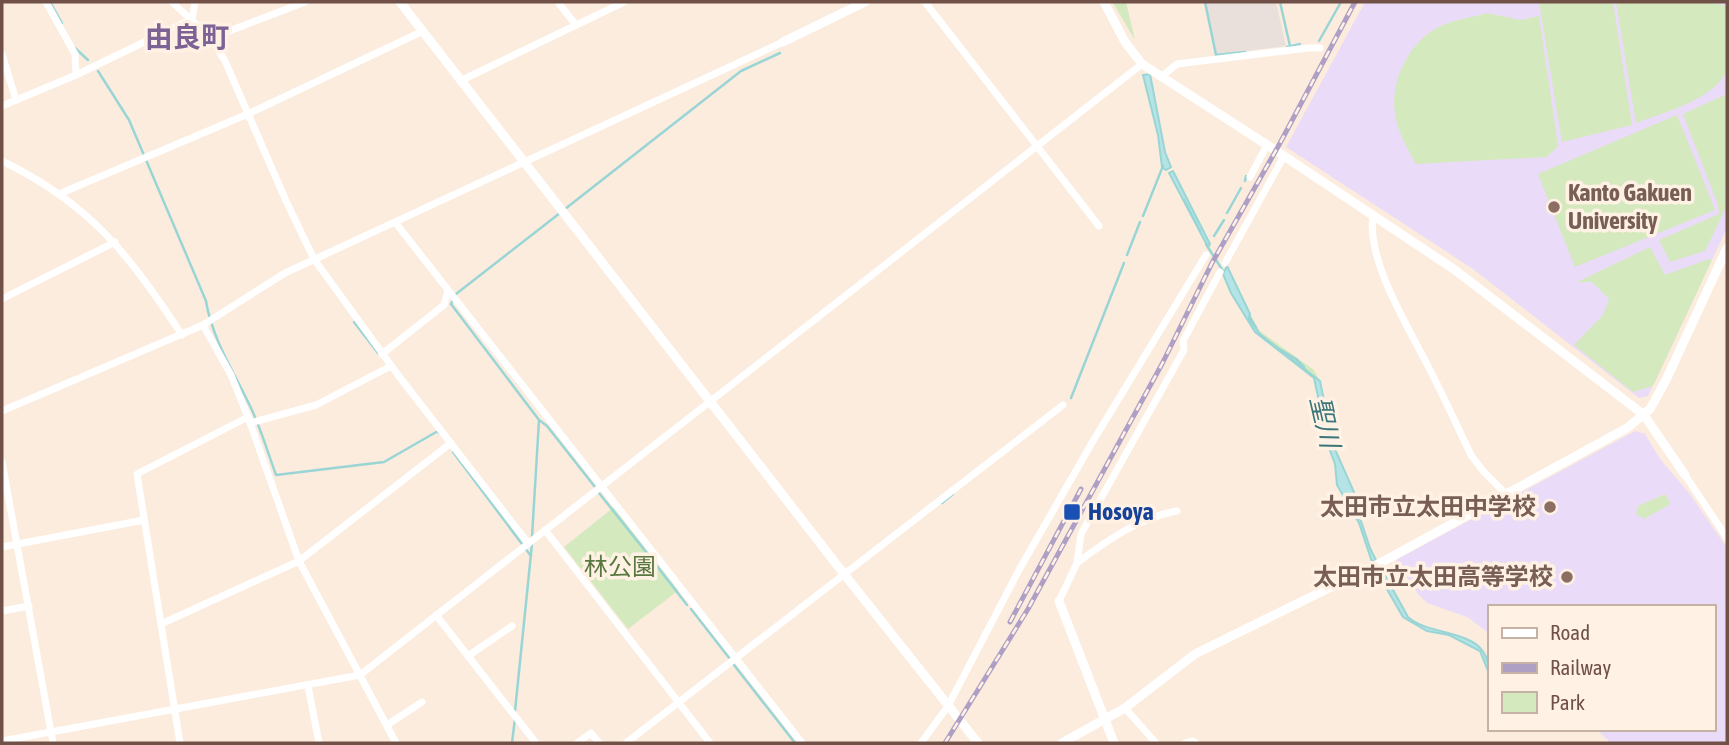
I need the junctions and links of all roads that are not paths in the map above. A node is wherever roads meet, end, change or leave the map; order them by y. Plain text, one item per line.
1 (46, 2) edge
2 (172, 2) edge
3 (195, 2) edge
4 (305, 2) edge
5 (400, 2) edge
6 (558, 2) edge
7 (624, 2) edge
8 (865, 2) edge
9 (925, 2) edge
10 (1104, 2) edge
11 (192, 19) junction
12 (575, 24) junction
13 (421, 32) junction
14 (211, 38) junction
15 (783, 42) joint
16 (1320, 48) dead end
17 (2, 54) edge
18 (1142, 64) junction
19 (76, 75) junction
20 (1161, 77) junction
21 (460, 81) junction
22 (16, 100) junction
23 (2, 106) edge
24 (248, 114) junction
25 (1267, 145) junction
26 (1038, 147) junction
27 (1284, 156) junction
28 (2, 161) edge
29 (526, 163) junction
30 (1250, 177) dead end
31 (60, 194) junction
32 (1373, 215) junction
33 (395, 222) junction
34 (1099, 226) dead end
35 (115, 242) junction
36 (1727, 248) edge
37 (1206, 255) dead end
38 (314, 259) junction
39 (1724, 259) edge
40 (1225, 263) dead end
41 (1220, 272) dead end
42 (448, 291) junction
43 (2, 299) edge
44 (203, 325) junction
45 (182, 335) junction
46 (382, 354) junction
47 (391, 366) junction
48 (711, 401) junction
49 (1063, 405) dead end
50 (2, 411) edge
51 (1644, 415) junction
52 (249, 420) junction
53 (451, 443) junction
54 (2, 462) edge
55 (1685, 475) joint
56 (601, 487) junction
57 (1507, 495) junction
58 (1177, 511) dead end
59 (144, 520) junction
60 (545, 530) junction
61 (1727, 538) edge
62 (18, 544) junction
63 (528, 544) junction
64 (2, 547) edge
65 (299, 561) junction
66 (1077, 564) junction
67 (844, 574) junction
68 (1059, 601) joint
69 (29, 606) junction
70 (2, 611) edge
71 (436, 615) junction
72 (161, 624) junction
73 (512, 626) dead end
74 (468, 656) junction
75 (736, 658) junction
76 (360, 675) junction
77 (308, 686) junction
78 (422, 702) dead end
79 (679, 702) junction
80 (948, 706) junction
81 (1125, 708) junction
82 (174, 710) junction
83 (1105, 719) junction
84 (387, 725) junction
85 (51, 733) junction
86 (2, 741) edge
87 (53, 743) edge
88 (180, 743) edge
89 (319, 743) edge
90 (396, 743) edge
91 (536, 743) edge
92 (577, 743) edge
93 (599, 743) edge
94 (626, 743) edge
95 (710, 743) edge
96 (802, 743) edge
97 (921, 743) edge
98 (978, 743) edge
99 (1062, 743) edge
100 (1114, 743) edge
101 (1156, 743) edge
102 (1185, 743) edge
103 (1196, 743) edge

1 - 19 street
2 - 11 street
3 - 11 street
4 - 14 street
5 - 13 street
6 - 12 street
7 - 12 street
8 - 15 street
9 - 26 street
10 - 18 street
11 - 14 street
11 - 19 street
12 - 21 street
13 - 21 street
13 - 24 street
14 - 24 street
15 - 29 street
16 - 20 street
17 - 22 street
18 - 20 street
18 - 26 street
19 - 22 street
20 - 25 street
21 - 29 street
22 - 23 street
24 - 31 street
24 - 38 street
25 - 27 street
25 - 30 street
26 - 34 street
26 - 48 street
27 - 32 street
27 - 40 street
28 - 31 street
29 - 33 street
29 - 48 street
31 - 35 street
32 - 51 street
32 - 57 street
33 - 38 street
33 - 42 street
35 - 43 street
35 - 45 street
36 - 39 street
37 - 80 street
38 - 44 street
38 - 46 street
39 - 51 street
41 - 66 street
42 - 46 street
42 - 56 street
44 - 45 street
44 - 52 street
45 - 50 street
46 - 47 street
47 - 52 street
47 - 53 street
48 - 56 street
48 - 67 street
49 - 67 street
51 - 55 street
51 - 57 street
52 - 59 street
52 - 65 street
53 - 63 street
53 - 65 street
54 - 62 street
55 - 61 street
56 - 60 street
56 - 75 street
57 - 81 street
58 - 66 street
59 - 62 street
59 - 72 street
60 - 63 street
60 - 79 street
62 - 64 street
62 - 69 street
63 - 71 street
65 - 72 street
65 - 76 street
66 - 68 street
67 - 75 street
67 - 80 street
68 - 83 street
69 - 70 street
69 - 85 street
71 - 74 street
71 - 76 street
72 - 82 street
73 - 74 street
74 - 91 street
75 - 79 street
75 - 96 street
76 - 77 street
76 - 84 street
77 - 82 street
77 - 89 street
78 - 84 street
79 - 94 street
79 - 95 street
80 - 97 street
80 - 98 street
81 - 83 street
81 - 101 street
82 - 85 street
82 - 88 street
83 - 99 street
83 - 100 street
84 - 90 street
85 - 86 street
85 - 87 street
92 - 93 street
102 - 103 street

